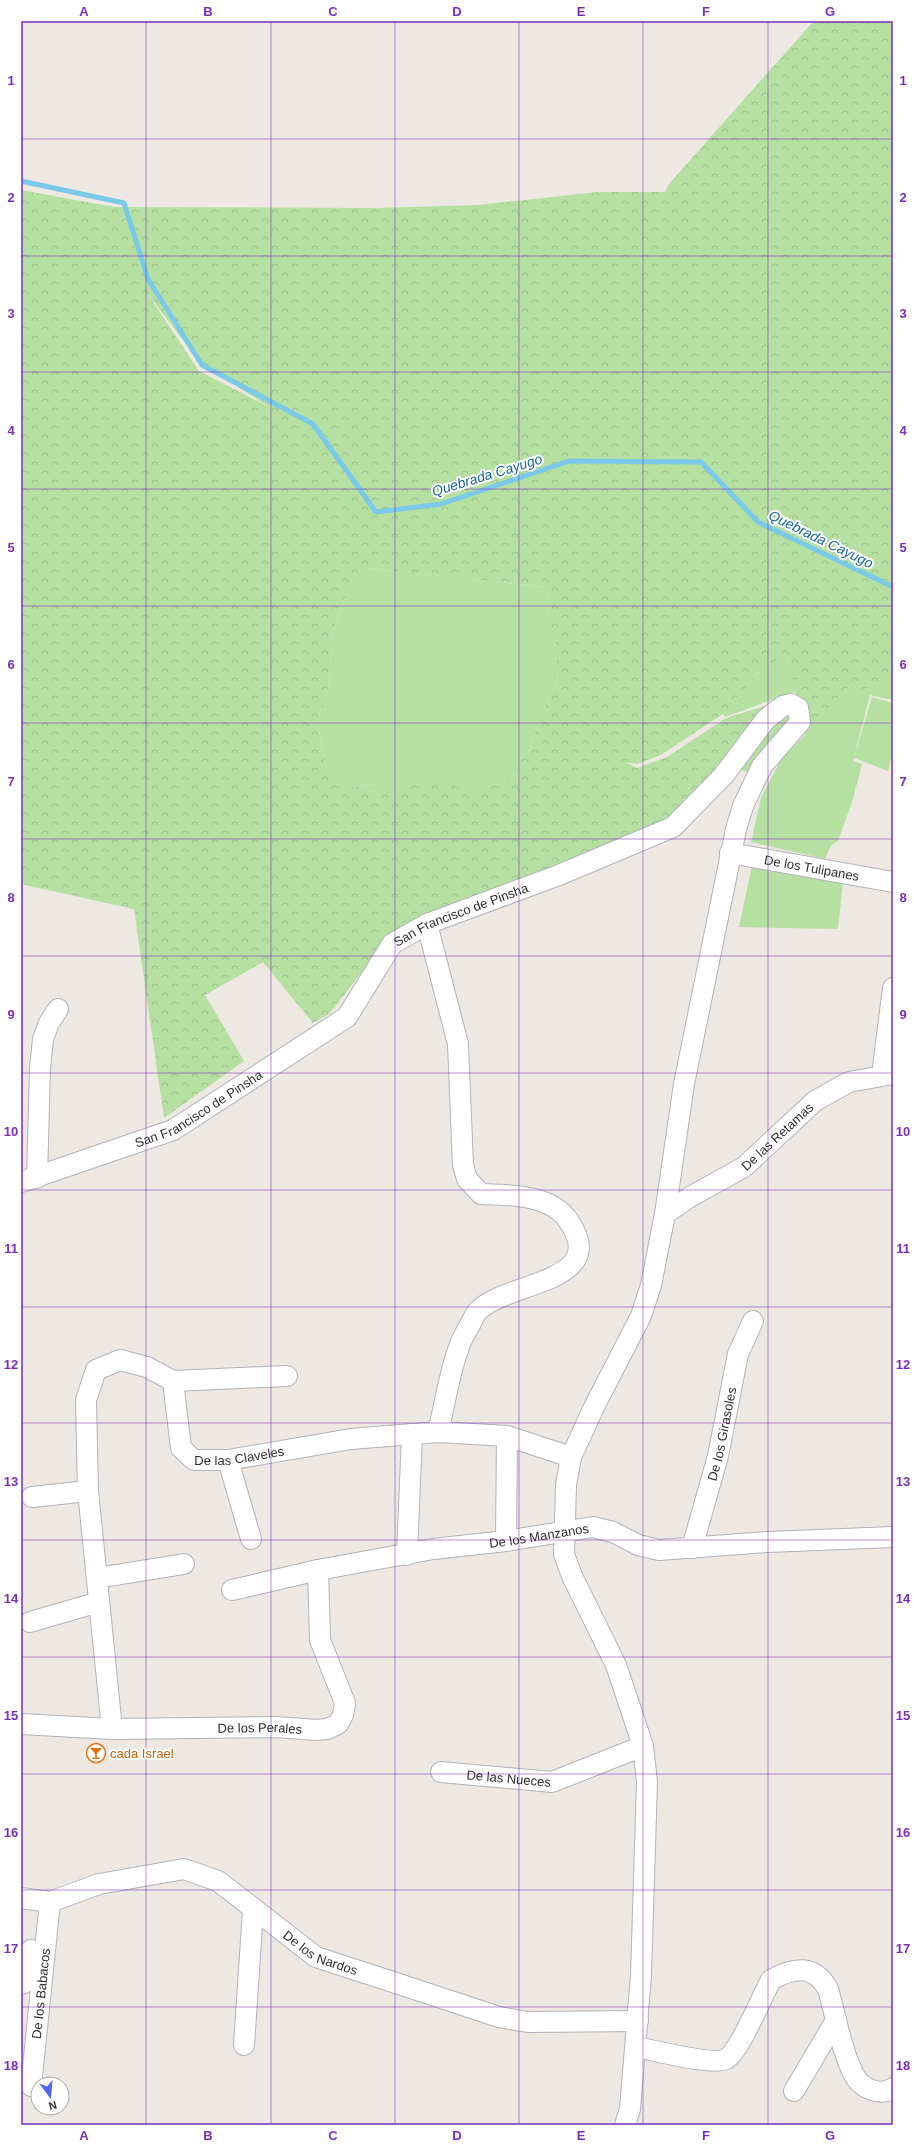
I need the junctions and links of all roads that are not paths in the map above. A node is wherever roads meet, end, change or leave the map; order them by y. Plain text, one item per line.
1 (730, 853) junction
2 (893, 882) edge
3 (427, 924) junction
4 (893, 988) edge
5 (58, 1009) dead end
6 (888, 1075) edge
7 (29, 1180) edge
8 (665, 1214) junction
9 (753, 1320) dead end
10 (287, 1376) dead end
11 (173, 1380) junction
12 (438, 1432) junction
13 (412, 1434) junction
14 (507, 1436) junction
15 (571, 1457) junction
16 (228, 1460) junction
17 (88, 1491) junction
18 (32, 1497) dead end
19 (566, 1532) junction
20 (893, 1537) edge
21 (251, 1539) dead end
22 (506, 1541) junction
23 (692, 1548) junction
24 (407, 1555) junction
25 (184, 1564) dead end
26 (318, 1570) junction
27 (97, 1578) junction
28 (232, 1590) dead end
29 (99, 1602) junction
30 (30, 1622) dead end
31 (21, 1724) edge
32 (112, 1729) junction
33 (642, 1746) junction
34 (441, 1772) dead end
35 (21, 1898) edge
36 (50, 1902) junction
37 (253, 1910) junction
38 (46, 1946) junction
39 (21, 1984) edge
40 (836, 2020) junction
41 (638, 2021) junction
42 (244, 2045) dead end
43 (636, 2047) junction
44 (32, 2076) edge
45 (893, 2088) edge
46 (794, 2091) dead end
47 (625, 2125) edge

1 - 2 street, De los Tulipanes
1 - 3 street, San Francisco de Pinsha
1 - 8 street
3 - 7 street, San Francisco de Pinsha
3 - 12 street
4 - 6 street
5 - 7 street
6 - 8 street, De las Retamas
8 - 15 street
9 - 23 street, De los Girasoles
10 - 11 street
11 - 16 street, De las Claveles
11 - 17 street
12 - 13 street, De las Claveles
12 - 14 street, De las Claveles
13 - 16 street, De las Claveles
13 - 24 street
14 - 15 street, De las Claveles
14 - 22 street
15 - 19 street
16 - 21 street
17 - 18 street
17 - 27 street
19 - 22 street, De los Manzanos
19 - 23 street, De los Manzanos
19 - 33 street
20 - 23 street, De los Manzanos
22 - 24 street, De los Manzanos
24 - 26 street, De los Manzanos
25 - 27 street
26 - 28 street, De los Manzanos
26 - 32 street, De los Perales
27 - 29 street
29 - 30 street
29 - 32 street
31 - 32 street, De los Perales
33 - 34 street, De las Nueces
33 - 41 street
35 - 36 street, De los Nardos
36 - 37 street, De los Nardos
36 - 38 street, De los Babacos
37 - 41 street, De los Nardos
37 - 42 street
38 - 39 street
38 - 44 street, De los Babacos
40 - 43 street
40 - 45 street
40 - 46 street
41 - 43 street
43 - 47 street

